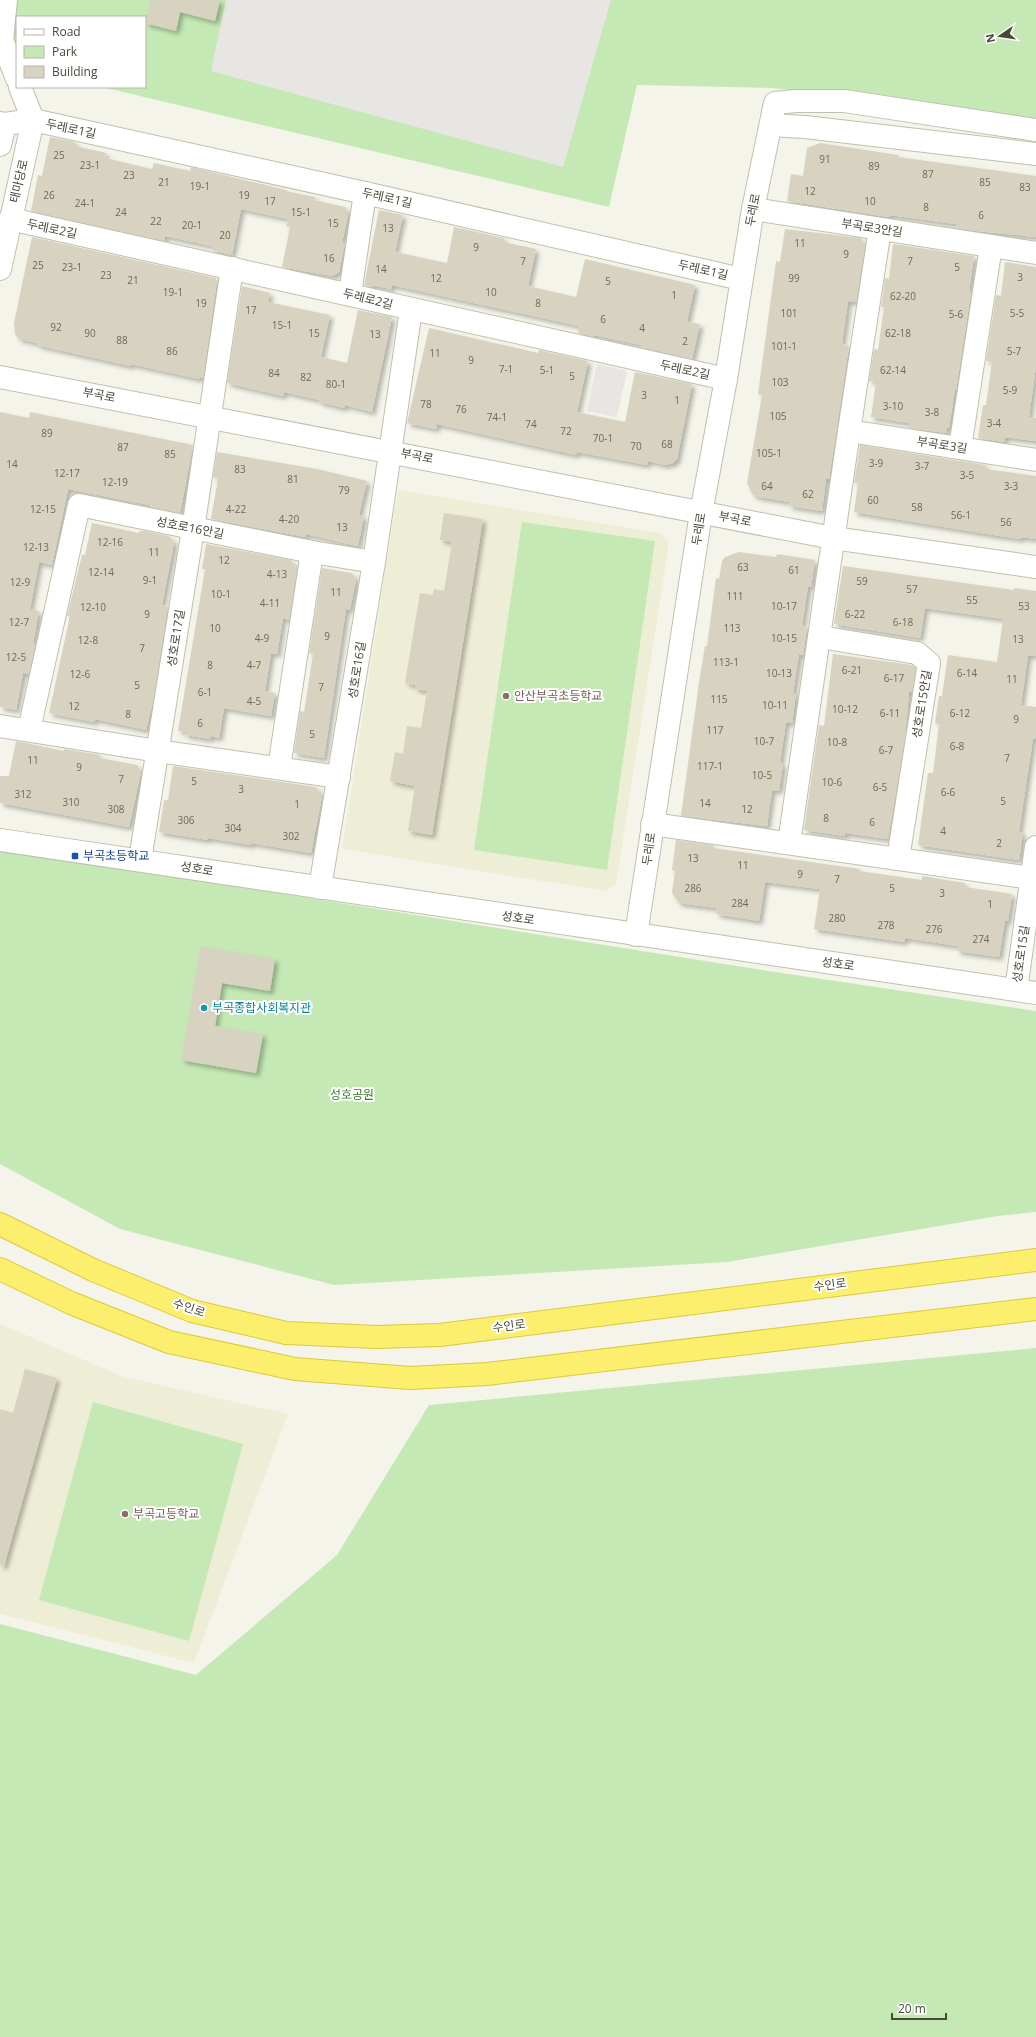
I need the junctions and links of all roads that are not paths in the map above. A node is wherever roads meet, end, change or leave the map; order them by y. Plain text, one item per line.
1 (6, 0) edge
2 (16, 76) edge
3 (20, 88) edge
4 (33, 120) junction
5 (2, 124) edge
6 (771, 125) junction
7 (1036, 130) edge
8 (0, 145) edge
9 (1036, 154) edge
10 (365, 193) junction
11 (752, 209) junction
12 (10, 219) junction
13 (880, 229) junction
14 (991, 246) junction
15 (1036, 253) edge
16 (232, 268) junction
17 (0, 269) edge
18 (741, 279) junction
19 (350, 294) junction
20 (411, 310) junction
21 (0, 377) edge
22 (726, 379) junction
23 (209, 416) junction
24 (849, 431) junction
25 (960, 448) junction
26 (390, 451) junction
27 (1036, 460) edge
28 (701, 513) junction
29 (193, 529) junction
30 (833, 538) junction
31 (312, 552) junction
32 (374, 562) junction
33 (1036, 567) edge
34 (820, 638) junction
35 (0, 726) edge
36 (29, 730) junction
37 (158, 751) junction
38 (279, 768) junction
39 (339, 777) junction
40 (652, 824) junction
41 (0, 840) edge
42 (789, 843) junction
43 (1036, 847) edge
44 (898, 859) junction
45 (140, 860) junction
46 (1031, 878) junction
47 (320, 888) junction
48 (636, 935) junction
49 (1026, 992) edge
50 (0, 1224) edge
51 (1036, 1244) edge
52 (1036, 1260) edge
53 (977, 1266) junction
54 (0, 1269) edge
55 (1036, 1308) edge
56 (996, 1312) junction
57 (1036, 1322) edge

1 - 2 street
3 - 4 street
4 - 5 street
4 - 10 street, 두레로1길
4 - 12 street, 태마당로
5 - 8 street
6 - 7 street, 두레로
6 - 9 street
6 - 11 street, 두레로
10 - 18 street, 두레로1길
10 - 19 street
11 - 13 street, 부곡로3안길
11 - 18 street, 두레로
12 - 16 street, 두레로2길
12 - 17 street, 태마당로
13 - 14 street, 부곡로3안길
13 - 24 street
14 - 15 street, 부곡로3안길
14 - 25 street
16 - 19 street, 두레로2길
16 - 23 street, 성호로17길
18 - 22 street, 두레로
19 - 20 street, 두레로2길
20 - 22 street, 두레로2길
20 - 26 street, 성호로16길
21 - 23 street, 부곡로
22 - 28 street, 두레로
23 - 26 street, 부곡로
23 - 29 street, 성호로17길
24 - 25 street, 부곡로3길
24 - 30 street
25 - 27 street, 부곡로3길
26 - 28 street, 부곡로
26 - 32 street, 성호로16길
28 - 30 street, 부곡로
28 - 40 street, 두레로
29 - 31 street, 성호로16안길
29 - 36 street, 성호로16안길
29 - 37 street, 성호로17길
30 - 33 street, 부곡로
30 - 34 street
31 - 32 street, 성호로16안길
31 - 38 street
32 - 39 street, 성호로16길
34 - 42 street
34 - 44 street, 성호로15안길
35 - 36 street
36 - 37 street
37 - 38 street
37 - 45 street, 성호로17길
38 - 39 street
39 - 47 street, 성호로16길
40 - 42 street
40 - 48 street, 두레로
41 - 45 street, 성호로
42 - 44 street
43 - 46 street, 성호로15길
44 - 46 street
45 - 47 street, 성호로
46 - 49 street, 성호로15길
47 - 48 street, 성호로
48 - 49 street, 성호로
50 - 53 highway, 수인로
51 - 53 highway
52 - 53 highway, 수인로
54 - 56 highway
55 - 56 highway
56 - 57 highway

